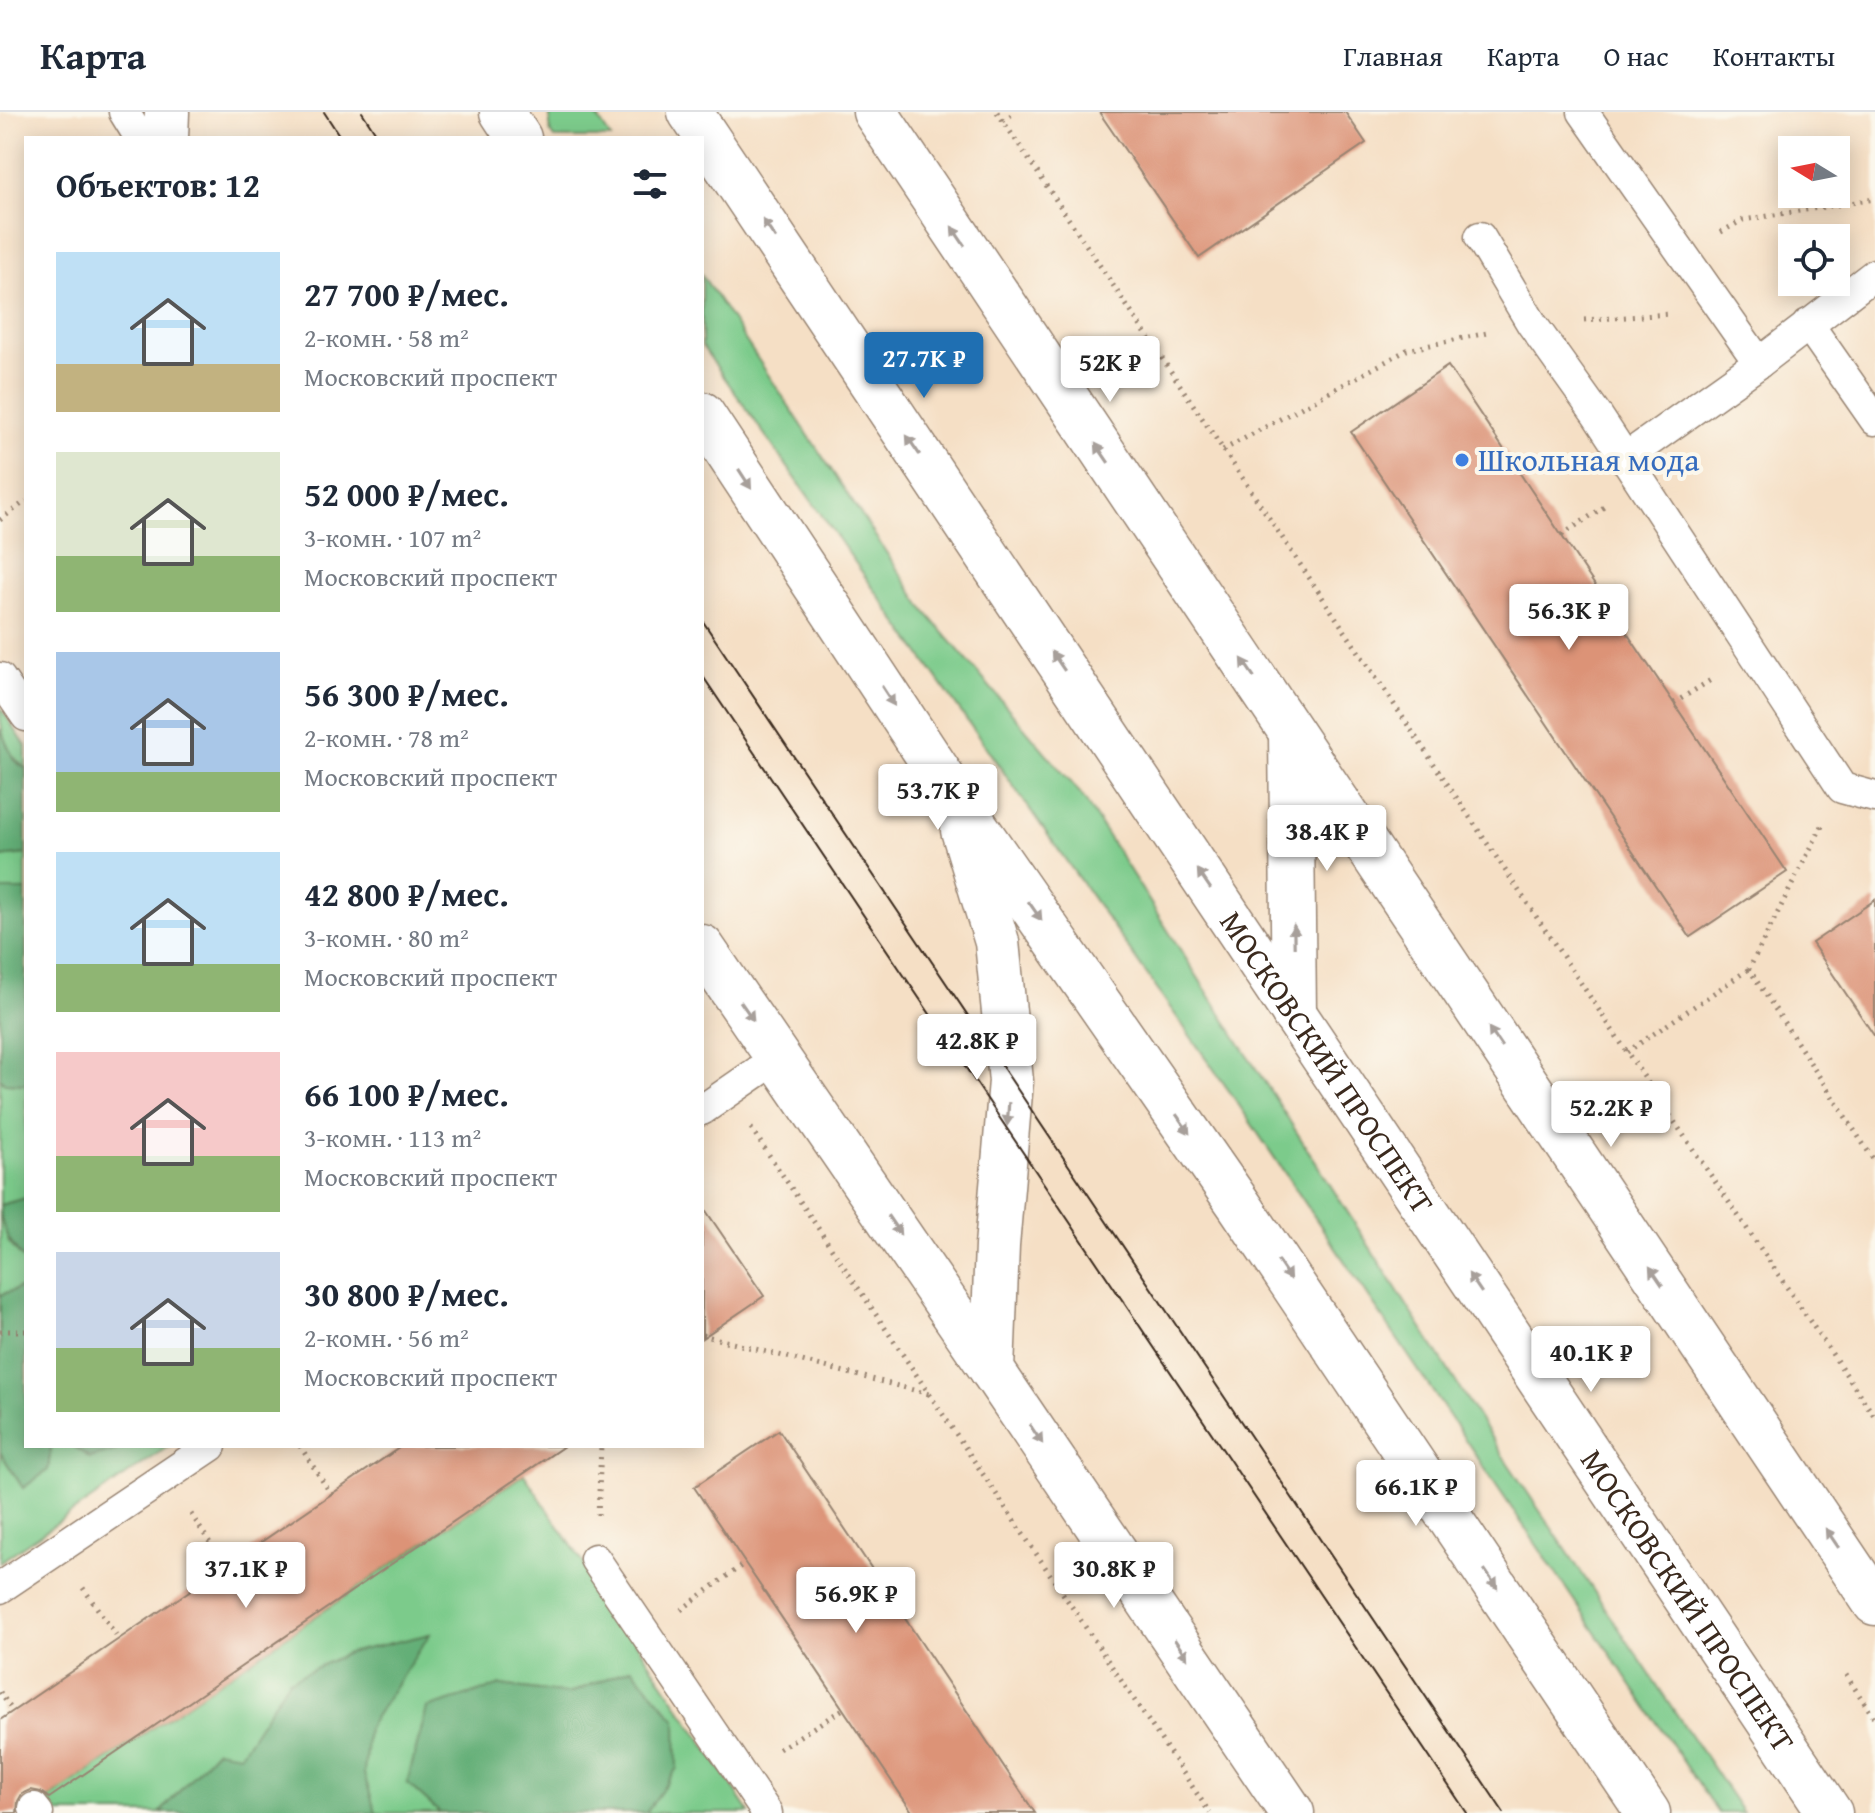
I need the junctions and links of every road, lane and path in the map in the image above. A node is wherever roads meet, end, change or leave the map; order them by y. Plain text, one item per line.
1 (124, 112) edge
2 (167, 112) edge
3 (502, 112) edge
4 (535, 112) edge
5 (690, 112) edge
6 (875, 112) edge
7 (997, 112) edge
8 (1015, 112) edge
9 (1583, 112) edge
10 (1003, 121) junction
11 (139, 136) edge
12 (166, 136) edge
13 (518, 136) edge
14 (539, 136) edge
15 (1875, 199) edge
16 (1480, 237) dead end
17 (1681, 253) junction
18 (1875, 274) edge
19 (1721, 310) junction
20 (1532, 324) junction
21 (1808, 324) junction
22 (1759, 363) junction
23 (704, 417) edge
24 (1875, 420) edge
25 (1223, 450) junction
26 (1624, 459) junction
27 (24, 502) edge
28 (0, 520) edge
29 (0, 678) edge
30 (24, 713) edge
31 (1291, 733) junction
32 (1842, 788) junction
33 (952, 792) junction
34 (1875, 797) edge
35 (704, 950) edge
36 (1749, 969) junction
37 (1294, 1014) junction
38 (1627, 1052) junction
39 (779, 1057) junction
40 (728, 1093) junction
41 (704, 1109) edge
42 (1875, 1162) edge
43 (0, 1331) edge
44 (24, 1331) edge
45 (704, 1336) edge
46 (992, 1370) junction
47 (929, 1394) junction
48 (1875, 1417) edge
49 (208, 1448) edge
50 (301, 1448) edge
51 (601, 1448) edge
52 (166, 1477) junction
53 (331, 1494) dead end
54 (56, 1550) junction
55 (595, 1559) joint
56 (745, 1563) dead end
57 (226, 1567) dead end
58 (0, 1588) edge
59 (1875, 1603) edge
60 (646, 1635) junction
61 (119, 1639) dead end
62 (1846, 1675) dead end
63 (0, 1692) edge
64 (843, 1709) dead end
65 (13, 1712) dead end
66 (1875, 1719) edge
67 (740, 1774) junction
68 (767, 1813) edge
69 (1210, 1813) edge
70 (1292, 1813) edge
71 (1648, 1813) edge
72 (1830, 1813) edge

1 - 11 lane
2 - 12 main road
3 - 13 main road
4 - 14 main road
37 -> 5 main road, МОСКОВСКИЙ ПРОСПЕКТ
31 -> 6 main road
7 - 10 path
8 - 10 path
9 - 17 lane
10 - 25 path
15 - 17 path
16 - 20 lane
17 - 19 lane
18 - 21 lane
19 - 20 path
19 - 22 lane
20 - 25 path
20 - 26 lane
21 - 22 lane
21 - 24 lane
22 - 26 lane
23 -> 33 main road
25 - 38 path
26 - 32 lane
27 - 28 path
29 - 30 lane
37 -> 31 main road
59 -> 31 main road
32 - 34 lane
32 - 36 path
33 -> 46 main road
33 -> 71 main road
35 -> 39 main road
36 - 38 path
36 - 42 path
72 -> 37 main road, МОСКОВСКИЙ ПРОСПЕКТ
38 - 48 path
39 - 40 lane
39 -> 46 main road
40 - 41 lane
40 - 47 path
43 - 44 path
45 - 47 path
46 -> 70 main road
47 - 69 path
49 - 52 lane
50 - 53 path
51 - 55 path
52 - 54 lane
52 - 57 path
54 - 58 lane
54 - 61 path
55 - 60 lane
56 - 60 path
60 - 67 lane
62 - 66 path
63 - 65 path
64 - 67 path
67 - 68 lane

